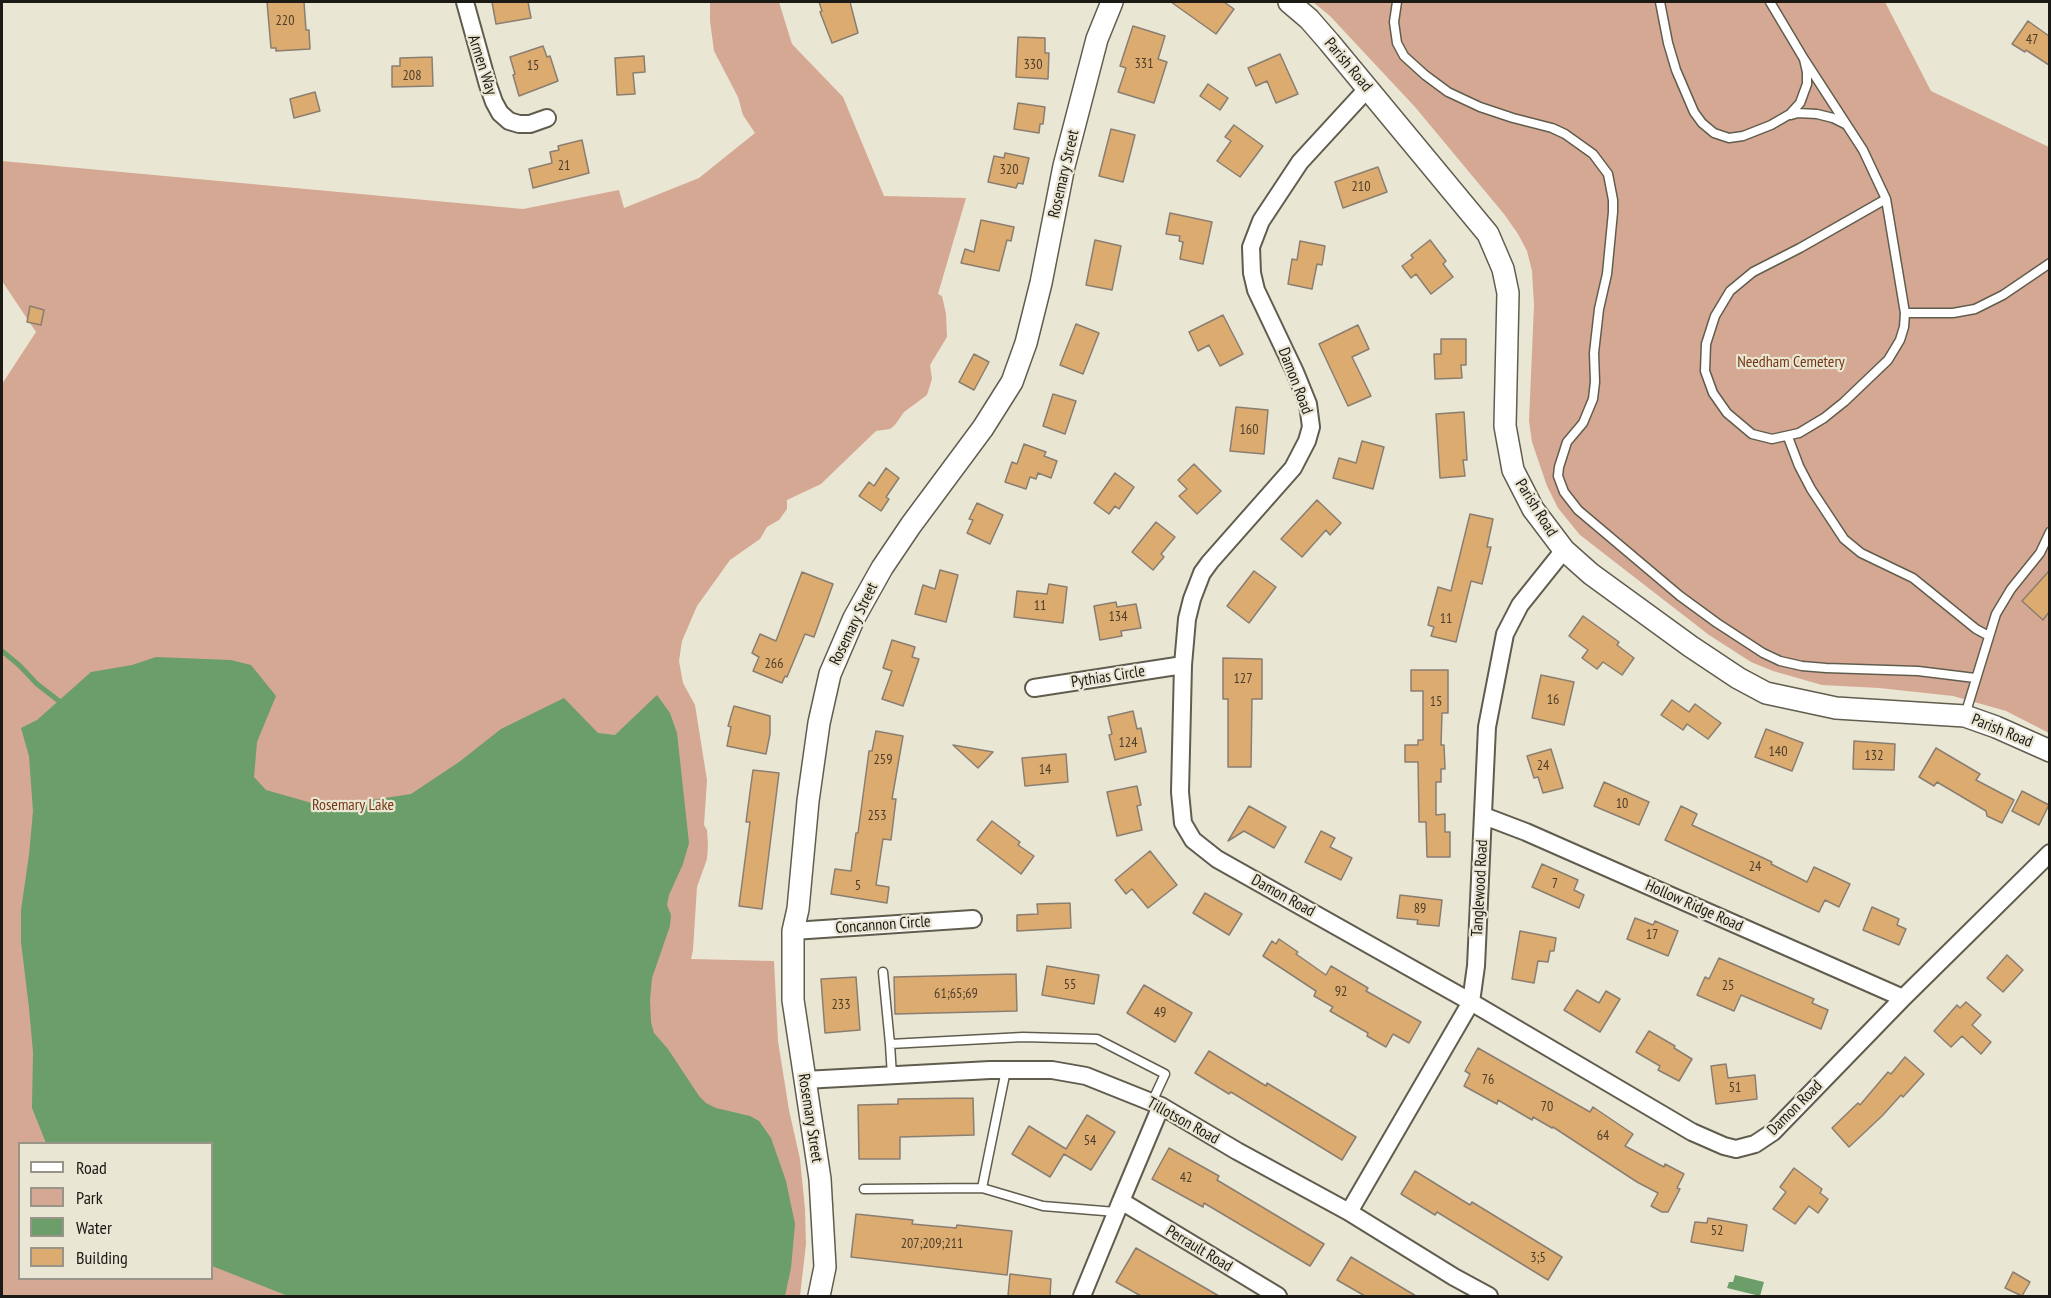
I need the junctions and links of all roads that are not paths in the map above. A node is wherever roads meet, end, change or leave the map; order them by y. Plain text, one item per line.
1 (465, 2) edge
2 (1112, 2) edge
3 (1289, 2) edge
4 (1397, 2) edge
5 (1660, 2) edge
6 (1770, 2) edge
7 (1804, 59) junction
8 (1368, 88) junction
9 (547, 118) dead end
10 (1782, 118) junction
11 (1848, 127) junction
12 (1886, 199) junction
13 (2049, 263) edge
14 (1905, 313) junction
15 (1788, 437) junction
16 (2049, 532) edge
17 (1563, 550) junction
18 (1989, 636) junction
19 (1183, 665) junction
20 (1975, 678) junction
21 (1034, 688) dead end
22 (1965, 716) junction
23 (2049, 751) edge
24 (1484, 816) junction
25 (2049, 853) edge
26 (973, 919) dead end
27 (793, 931) junction
28 (883, 972) dead end
29 (1902, 998) junction
30 (1470, 1002) junction
31 (890, 1044) junction
32 (1006, 1070) junction
33 (892, 1076) junction
34 (804, 1080) junction
35 (1156, 1104) junction
36 (982, 1188) junction
37 (864, 1189) dead end
38 (1118, 1207) junction
39 (1349, 1212) junction
40 (819, 1296) edge
41 (1082, 1296) edge
42 (1278, 1296) edge
43 (1489, 1296) edge

1 - 9 street, Armen Way
2 - 27 street, Rosemary Street
3 - 8 street, Parish Road
4 - 20 lane
5 - 10 lane
6 - 7 lane
7 - 10 lane
7 - 11 lane
8 - 17 street, Parish Road
8 - 19 street, Damon Road
10 - 11 lane
11 - 12 lane
12 - 14 lane
12 - 15 lane
13 - 14 lane
14 - 15 lane
15 - 18 lane
16 - 18 lane
17 - 22 street, Parish Road
17 - 24 street, Tanglewood Road
18 - 20 lane
19 - 21 street, Pythias Circle
19 - 30 street, Damon Road
20 - 22 lane
22 - 23 street, Parish Road
24 - 29 street, Hollow Ridge Road
24 - 30 street, Tanglewood Road
25 - 29 street, Damon Road
26 - 27 street, Concannon Circle
27 - 34 street, Rosemary Street
28 - 31 lane
29 - 30 street, Damon Road
30 - 39 street, Tanglewood Road
31 - 33 lane
31 - 35 lane
32 - 33 street, Tillotson Road
32 - 35 street, Tillotson Road
32 - 36 lane
33 - 34 street, Tillotson Road
34 - 40 street, Rosemary Street
35 - 38 street
35 - 39 street, Tillotson Road
36 - 37 lane
36 - 38 lane
38 - 41 street
38 - 42 street, Perrault Road
39 - 43 street, Tillotson Road

